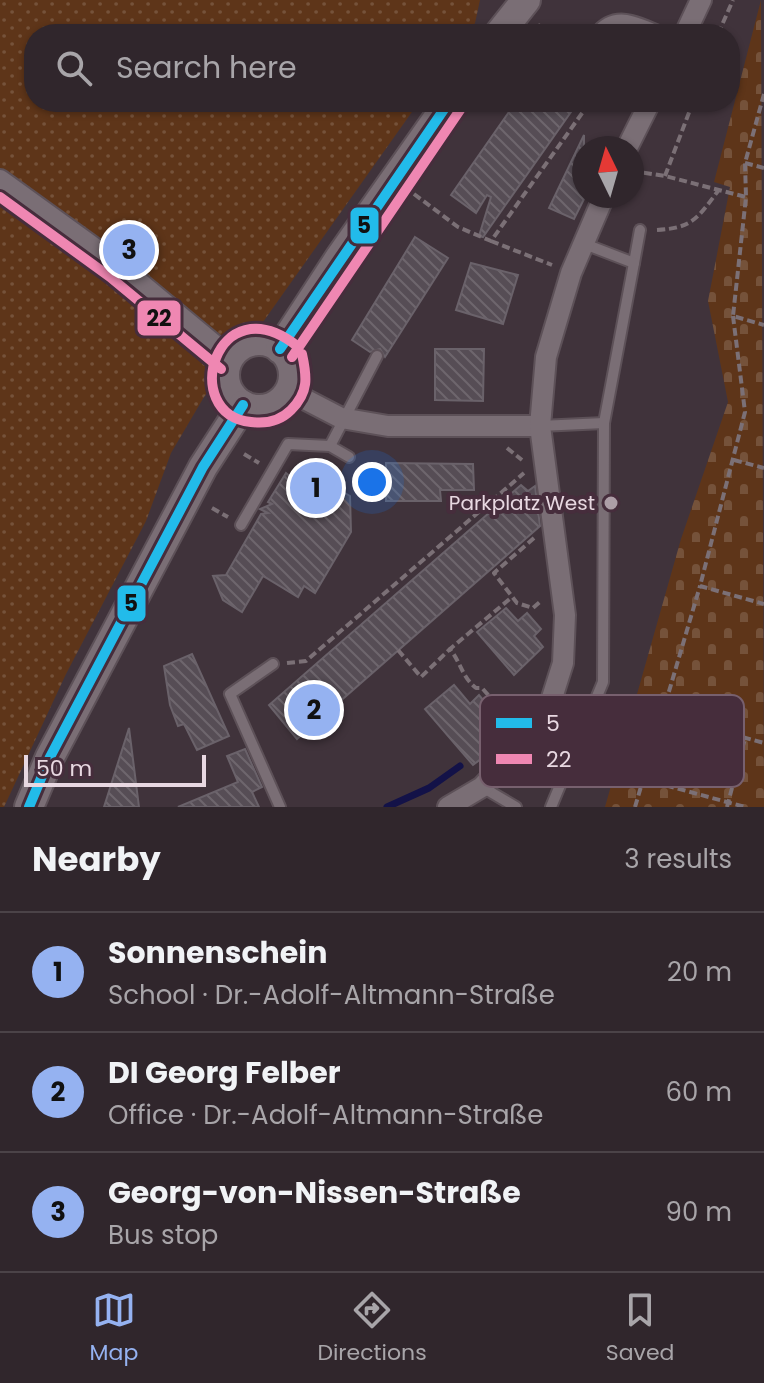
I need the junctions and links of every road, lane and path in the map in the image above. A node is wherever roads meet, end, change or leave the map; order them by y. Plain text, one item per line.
1 (701, 0) edge
2 (733, 0) edge
3 (529, 11) edge
4 (512, 24) edge
5 (545, 24) edge
6 (602, 24) edge
7 (637, 24) edge
8 (690, 24) edge
9 (722, 24) edge
10 (764, 94) edge
11 (442, 112) edge
12 (583, 112) edge
13 (645, 112) edge
14 (689, 112) edge
15 (633, 136) edge
16 (745, 163) junction
17 (764, 168) edge
18 (644, 173) edge
19 (665, 176) junction
20 (0, 180) edge
21 (718, 191) junction
22 (413, 193) dead end
23 (746, 197) junction
24 (598, 208) edge
25 (640, 230) joint
26 (491, 241) junction
27 (582, 243) junction
28 (634, 263) junction
29 (571, 273) junction
30 (733, 316) junction
31 (764, 325) edge
32 (280, 349) junction
33 (377, 356) dead end
34 (230, 358) junction
35 (289, 391) junction
36 (243, 405) junction
37 (341, 418) junction
38 (604, 423) junction
39 (540, 426) junction
40 (330, 446) junction
41 (502, 446) dead end
42 (349, 457) dead end
43 (734, 460) junction
44 (764, 468) edge
45 (554, 520) junction
46 (241, 525) dead end
47 (561, 584) junction
48 (700, 586) junction
49 (512, 597) junction
50 (764, 604) edge
51 (450, 649) junction
52 (398, 650) dead end
53 (273, 664) joint
54 (488, 695) edge
55 (552, 695) edge
56 (598, 695) edge
57 (668, 695) edge
58 (745, 738) joint
59 (744, 742) edge
60 (764, 743) edge
61 (559, 787) edge
62 (641, 787) edge
63 (669, 787) edge
64 (482, 797) edge
65 (728, 805) edge
66 (29, 807) edge
67 (280, 807) edge
68 (448, 807) edge
69 (516, 807) edge
70 (551, 807) edge
71 (635, 807) edge
72 (745, 807) edge

1 - 8 street
2 - 9 path
3 - 4 main road
3 - 5 path
6 - 7 lane
10 - 16 path
11 - 32 main road
12 - 26 path
13 - 15 street
14 - 19 path
16 - 17 path
16 - 23 path
18 - 19 path
19 - 21 path
20 - 34 street
21 - 23 path
21 - 25 path
22 - 26 path
23 - 30 path
24 - 27 street
25 - 28 lane
26 - 29 path
27 - 28 lane
27 - 29 street
28 - 38 lane
29 - 39 street
30 - 31 path
30 - 43 path
32 - 34 main road
32 - 35 main road
33 - 37 lane
34 - 36 main road
35 - 36 main road
35 - 37 street
36 - 66 main road
37 - 39 street
37 - 40 lane
38 - 39 lane
38 - 56 lane
39 - 45 street
40 - 42 lane
40 - 46 lane
41 - 53 path
43 - 44 path
43 - 48 path
45 - 47 street
45 - 49 path
47 - 49 path
47 - 55 street
48 - 50 path
48 - 57 path
49 - 51 path
51 - 52 path
51 - 54 path
53 - 67 lane
58 - 59 path
58 - 60 path
61 - 70 lane
62 - 71 path
63 - 65 path
64 - 68 street
64 - 69 lane
65 - 72 path

